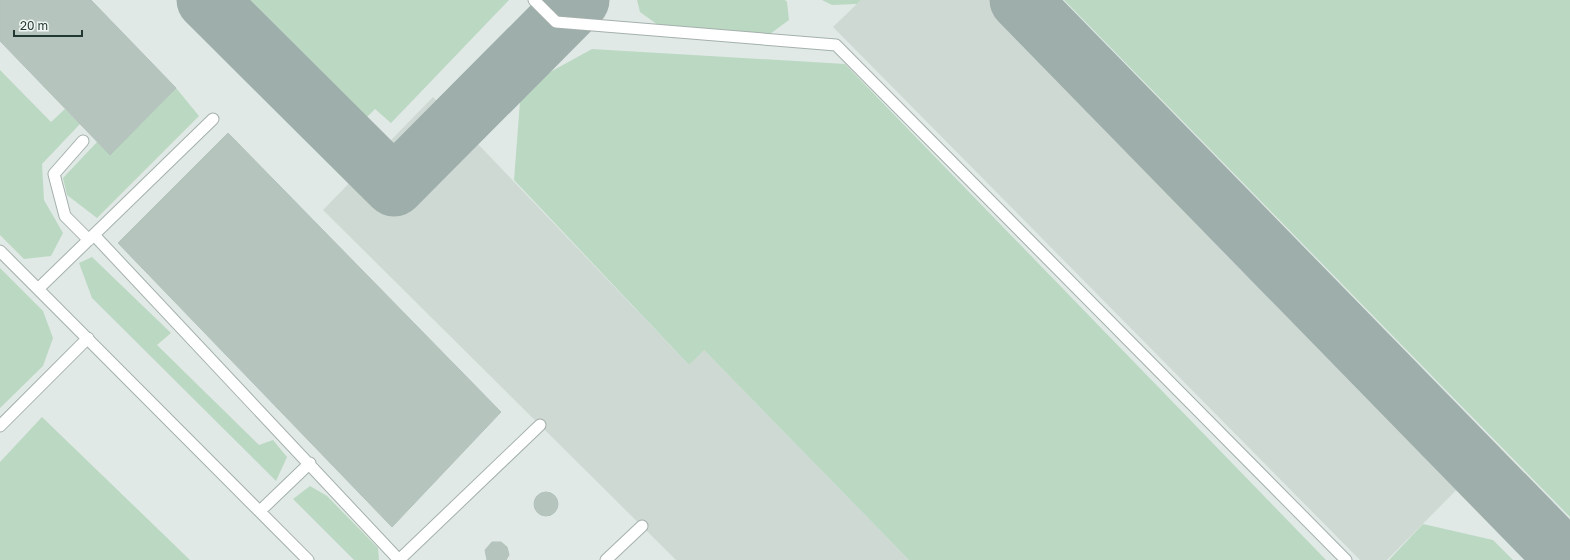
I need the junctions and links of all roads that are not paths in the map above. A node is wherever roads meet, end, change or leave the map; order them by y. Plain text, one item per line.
1 (534, 0) edge
2 (213, 119) dead end
3 (83, 141) dead end
4 (91, 237) junction
5 (0, 251) edge
6 (38, 289) junction
7 (88, 338) junction
8 (540, 425) dead end
9 (0, 426) edge
10 (310, 463) junction
11 (260, 511) junction
12 (642, 526) dead end
13 (308, 560) edge
14 (400, 560) edge
15 (606, 560) edge
16 (1346, 560) edge

1 - 16 lane
2 - 4 lane
3 - 4 lane
4 - 6 lane
4 - 10 lane
5 - 6 lane
6 - 7 lane
7 - 9 lane
7 - 11 lane
8 - 14 lane
10 - 11 lane
10 - 14 lane
11 - 13 lane
12 - 15 lane

